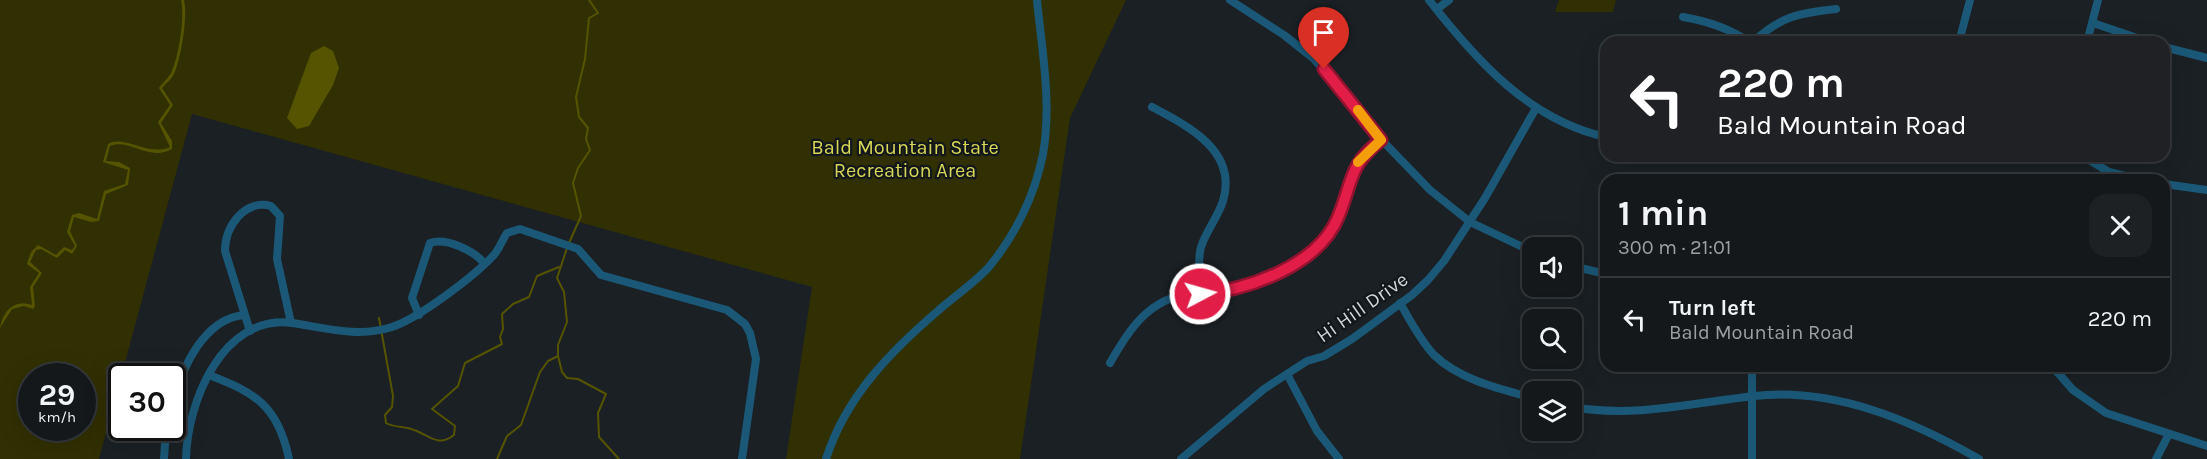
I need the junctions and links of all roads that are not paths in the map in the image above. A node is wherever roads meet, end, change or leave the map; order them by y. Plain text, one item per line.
1 (1037, 0) edge
2 (1230, 0) edge
3 (1429, 0) edge
4 (1449, 0) edge
5 (1970, 0) edge
6 (2098, 0) edge
7 (1437, 9) junction
8 (1836, 9) dead end
9 (1683, 17) dead end
10 (2092, 23) junction
11 (1741, 36) edge
12 (1758, 36) edge
13 (1961, 36) edge
14 (2089, 36) edge
15 (2131, 36) edge
16 (2170, 49) edge
17 (2207, 58) edge
18 (1152, 107) dead end
19 (1536, 108) junction
20 (1600, 136) edge
21 (1381, 140) junction
22 (2093, 162) edge
23 (2117, 174) edge
24 (2170, 185) edge
25 (2207, 190) edge
26 (1470, 222) junction
27 (1522, 247) edge
28 (484, 263) junction
29 (1582, 268) edge
30 (1600, 273) edge
31 (1200, 294) junction
32 (1400, 303) junction
33 (244, 315) junction
34 (419, 315) junction
35 (291, 323) junction
36 (250, 331) junction
37 (1110, 363) dead end
38 (186, 369) edge
39 (1752, 372) edge
40 (2058, 372) edge
41 (1287, 374) junction
42 (209, 375) junction
43 (1522, 395) edge
44 (1752, 396) junction
45 (1582, 408) edge
46 (2168, 436) junction
47 (165, 441) edge
48 (2207, 446) edge
49 (1332, 457) edge
50 (164, 459) edge
51 (186, 459) edge
52 (289, 459) edge
53 (742, 459) edge
54 (826, 459) edge
55 (1181, 459) edge
56 (1752, 459) edge
57 (1979, 459) edge
58 (2156, 459) edge

1 - 54 street
2 - 21 street
3 - 7 street
4 - 7 street
5 - 13 street
6 - 10 street
7 - 19 street
8 - 12 street
9 - 11 street
10 - 14 street
10 - 15 street
16 - 17 street
18 - 31 street
19 - 20 street
19 - 26 street, Hi Hill Drive
21 - 26 street
21 - 31 street
22 - 23 street
24 - 25 street
26 - 27 street
26 - 32 street, Hi Hill Drive
28 - 34 street
28 - 34 street
28 - 53 street
29 - 30 street
31 - 37 street
32 - 41 street, Hi Hill Drive
32 - 43 street
33 - 35 street
33 - 36 street
33 - 38 street
34 - 35 street
35 - 36 street
36 - 42 street
39 - 44 street
40 - 46 street
41 - 49 street
41 - 55 street, Hi Hill Drive
42 - 51 street
42 - 52 street
44 - 45 street
44 - 56 street
44 - 57 street
46 - 48 street
46 - 58 street
47 - 50 street

